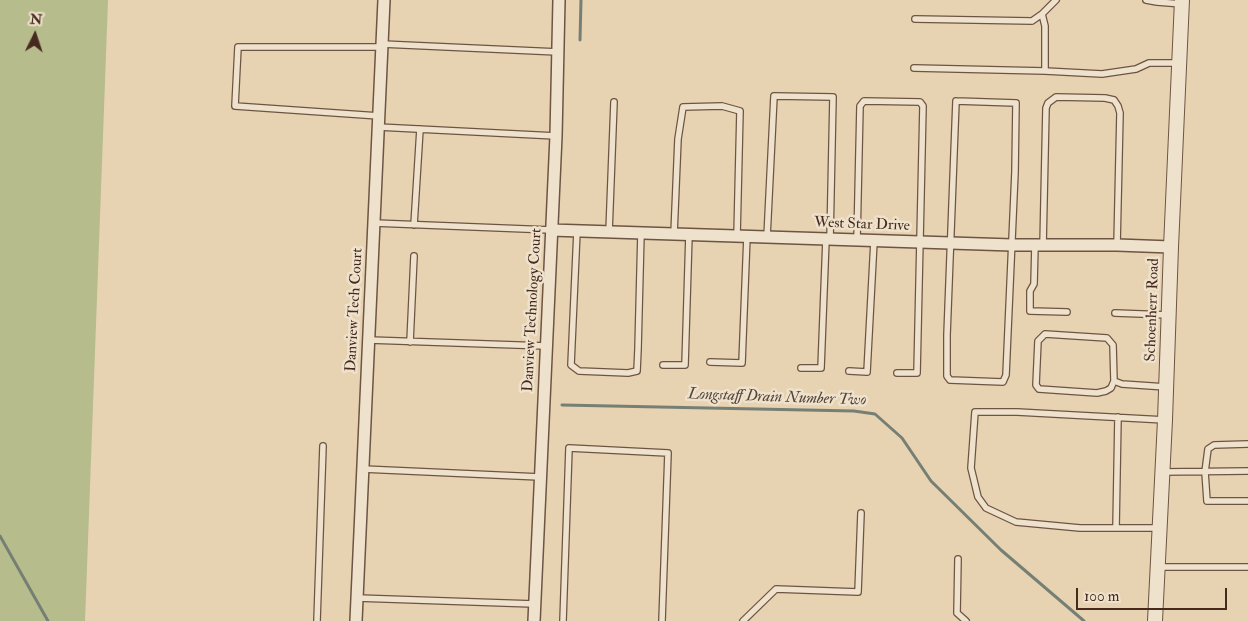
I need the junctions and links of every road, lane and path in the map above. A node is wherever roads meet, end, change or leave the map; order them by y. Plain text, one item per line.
1 (384, 0) edge
2 (559, 0) edge
3 (1056, 0) edge
4 (1146, 0) edge
5 (1182, 2) edge
6 (1042, 14) junction
7 (915, 19) dead end
8 (382, 46) junction
9 (558, 52) junction
10 (1180, 63) junction
11 (914, 68) dead end
12 (1045, 71) junction
13 (614, 102) dead end
14 (378, 122) junction
15 (420, 129) junction
16 (556, 136) junction
17 (374, 223) junction
18 (414, 225) junction
19 (551, 230) junction
20 (577, 231) junction
21 (609, 232) junction
22 (641, 233) junction
23 (674, 234) junction
24 (689, 234) junction
25 (742, 236) junction
26 (767, 237) junction
27 (828, 239) junction
28 (857, 240) junction
29 (874, 240) junction
30 (919, 242) junction
31 (951, 243) junction
32 (1012, 245) junction
33 (1118, 245) junction
34 (1039, 246) junction
35 (1171, 247) junction
36 (414, 256) dead end
37 (1067, 312) dead end
38 (1115, 313) dead end
39 (1169, 315) junction
40 (369, 340) junction
41 (410, 342) junction
42 (546, 346) junction
43 (710, 362) dead end
44 (663, 365) dead end
45 (801, 368) dead end
46 (849, 371) dead end
47 (897, 373) dead end
48 (1114, 381) junction
49 (1166, 387) junction
50 (1118, 416) junction
51 (1165, 420) junction
52 (1248, 444) edge
53 (323, 446) dead end
54 (363, 468) junction
55 (1248, 471) edge
56 (1162, 472) junction
57 (1205, 472) junction
58 (540, 476) junction
59 (1248, 501) edge
60 (861, 513) dead end
61 (1116, 528) junction
62 (1159, 528) junction
63 (958, 559) dead end
64 (1157, 567) junction
65 (1248, 567) edge
66 (357, 598) junction
67 (534, 604) junction
68 (956, 614) junction
69 (317, 621) edge
70 (356, 621) edge
71 (534, 621) edge
72 (563, 621) edge
73 (662, 621) edge
74 (744, 621) edge
75 (956, 621) edge
76 (966, 621) edge
77 (1154, 621) edge

1 - 8 street, Danview Tech Court
2 - 9 street, Danview Technology Court
3 - 6 lane
4 - 5 lane
5 - 10 street, Schoenherr Road
6 - 7 lane
6 - 12 lane
8 - 9 lane
8 - 14 street, Danview Tech Court
8 - 14 lane
9 - 16 street, Danview Technology Court
10 - 12 lane
10 - 35 street, Schoenherr Road
11 - 12 lane
13 - 21 lane
14 - 15 lane
14 - 17 street, Danview Tech Court
15 - 16 lane
15 - 18 lane
16 - 19 street, Danview Technology Court
17 - 18 lane
17 - 40 street, Danview Tech Court
18 - 19 lane
19 - 20 street, West Star Drive
19 - 42 street, Danview Technology Court
20 - 21 street, West Star Drive
20 - 22 lane
21 - 22 street, West Star Drive
22 - 23 street, West Star Drive
23 - 24 street, West Star Drive
23 - 25 lane
24 - 25 street, West Star Drive
24 - 44 lane
25 - 26 street, West Star Drive
25 - 43 lane
26 - 27 street, West Star Drive
26 - 27 lane
27 - 28 street, West Star Drive
27 - 45 lane
28 - 29 street, West Star Drive
28 - 30 lane
29 - 30 street, West Star Drive
29 - 46 lane
30 - 31 street, West Star Drive
30 - 47 lane
31 - 32 street, West Star Drive
31 - 32 lane
31 - 32 lane
32 - 34 street, West Star Drive
33 - 34 street, West Star Drive
33 - 34 lane
33 - 35 street, West Star Drive
34 - 37 lane
35 - 39 street, Schoenherr Road
36 - 41 lane
38 - 39 lane
39 - 49 street, Schoenherr Road
40 - 41 lane
40 - 54 street, Danview Tech Court
41 - 42 lane
42 - 58 street, Danview Technology Court
48 - 48 lane
48 - 49 lane
49 - 51 street, Schoenherr Road
50 - 51 lane
50 - 61 lane
50 - 61 lane
51 - 56 street, Schoenherr Road
52 - 57 lane
53 - 69 lane
54 - 58 lane
54 - 66 street, Danview Tech Court
55 - 57 lane
56 - 57 lane
56 - 62 street, Schoenherr Road
57 - 59 lane
58 - 67 street, Danview Technology Court
60 - 74 lane
61 - 62 lane
62 - 64 street, Schoenherr Road
63 - 68 lane
64 - 65 lane
64 - 77 street, Schoenherr Road
66 - 67 lane
66 - 70 street, Danview Tech Court
67 - 71 street, Danview Technology Court
68 - 75 lane
68 - 76 lane
72 - 73 lane

